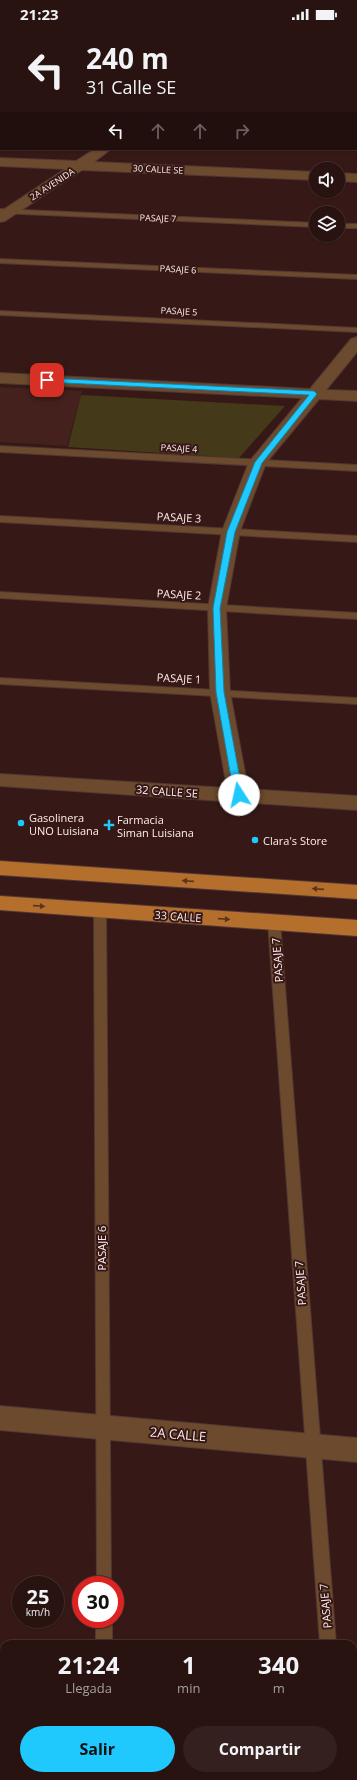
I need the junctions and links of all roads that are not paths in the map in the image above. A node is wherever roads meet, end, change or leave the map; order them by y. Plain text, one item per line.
1 (102, 150) edge
2 (0, 162) edge
3 (80, 165) junction
4 (309, 176) edge
5 (345, 177) edge
6 (357, 178) edge
7 (3, 214) edge
8 (309, 225) edge
9 (345, 226) edge
10 (357, 226) edge
11 (0, 261) edge
12 (357, 277) edge
13 (0, 312) edge
14 (357, 330) edge
15 (357, 342) edge
16 (0, 378) edge
17 (314, 394) junction
18 (357, 396) edge
19 (0, 449) edge
20 (258, 462) junction
21 (357, 468) edge
22 (0, 519) edge
23 (231, 532) junction
24 (357, 539) edge
25 (0, 595) edge
26 (216, 608) junction
27 (357, 616) edge
28 (0, 680) edge
29 (220, 692) junction
30 (357, 701) edge
31 (0, 780) edge
32 (239, 795) junction
33 (357, 803) edge
34 (0, 868) edge
35 (357, 892) edge
36 (0, 903) edge
37 (100, 910) junction
38 (274, 922) junction
39 (357, 928) edge
40 (0, 1418) edge
41 (102, 1427) junction
42 (312, 1446) junction
43 (357, 1450) edge
44 (104, 1576) edge
45 (104, 1628) edge
46 (104, 1640) edge
47 (328, 1640) edge

1 - 3 street, 2A AVENIDA
2 - 3 street, 30 CALLE SE
3 - 4 street, 30 CALLE SE
3 - 7 street, 2A AVENIDA
5 - 6 street
7 - 8 lane, PASAJE 7
9 - 10 lane
11 - 12 lane, PASAJE 6
13 - 14 lane, PASAJE 5
15 - 17 street
16 - 17 street
17 - 18 street
17 - 20 street
19 - 20 lane, PASAJE 4
20 - 21 lane, PASAJE 4
20 - 23 street
22 - 23 lane, PASAJE 3
23 - 24 lane, PASAJE 3
23 - 26 street
25 - 26 lane, PASAJE 2
26 - 27 lane, PASAJE 2
26 - 29 street
28 - 29 lane, PASAJE 1
29 - 30 lane, PASAJE 1
29 - 32 street
31 - 32 street, 32 CALLE SE
32 - 33 street, 32 CALLE SE
35 -> 34 main road
36 -> 37 main road, 33 CALLE
37 -> 38 main road, 33 CALLE
37 - 41 lane, PASAJE 6
38 - 39 main road, 33 CALLE
38 - 42 lane, PASAJE 7
40 - 41 street, 2A CALLE
41 - 42 street, 2A CALLE
41 - 44 lane, PASAJE 6
42 - 43 street, 2A CALLE
42 - 47 lane, PASAJE 7
45 - 46 lane

